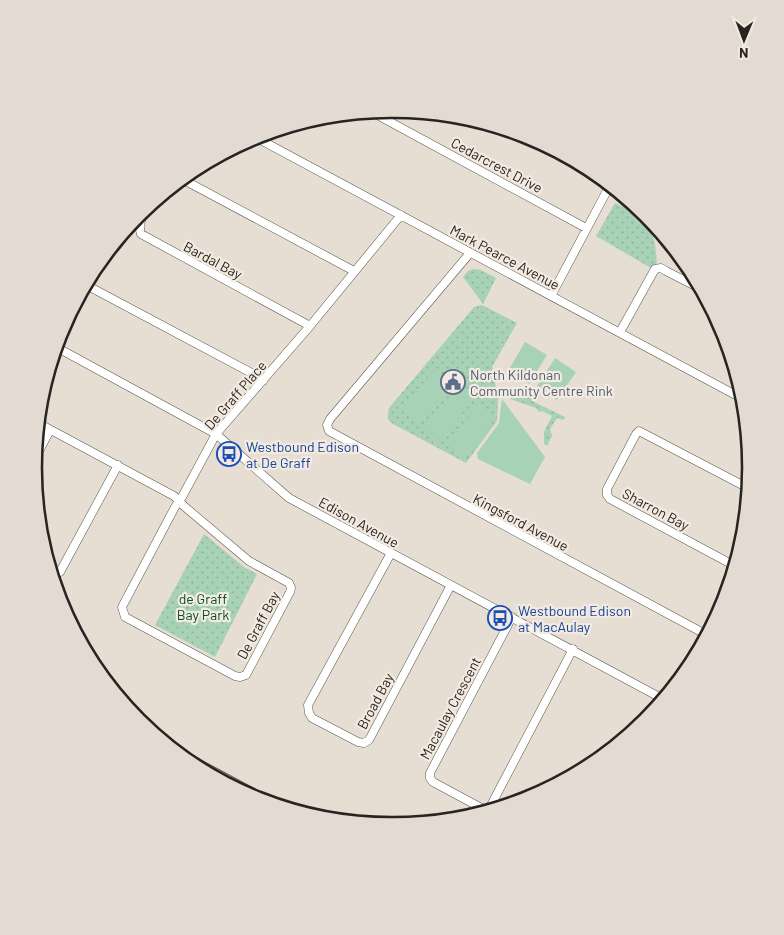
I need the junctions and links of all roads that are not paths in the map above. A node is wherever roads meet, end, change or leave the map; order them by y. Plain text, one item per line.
1 (384, 118) edge
2 (265, 142) edge
3 (190, 182) edge
4 (606, 191) edge
5 (401, 215) junction
6 (139, 226) edge
7 (586, 228) junction
8 (470, 253) junction
9 (354, 271) junction
10 (689, 282) edge
11 (92, 288) edge
12 (551, 296) junction
13 (310, 326) junction
14 (620, 332) junction
15 (63, 351) edge
16 (264, 381) junction
17 (734, 393) edge
18 (45, 427) edge
19 (50, 430) junction
20 (216, 434) junction
21 (43, 443) edge
22 (118, 465) junction
23 (741, 484) edge
24 (179, 501) junction
25 (391, 553) junction
26 (729, 563) edge
27 (59, 573) edge
28 (451, 585) junction
29 (123, 613) joint
30 (512, 617) junction
31 (700, 631) edge
32 (573, 649) junction
33 (657, 696) edge
34 (492, 802) edge
35 (478, 806) edge

1 - 7 street, Cedarcrest Drive
2 - 5 street, Mark Pearce Avenue
3 - 9 street
4 - 7 street
5 - 8 street, Mark Pearce Avenue
5 - 9 street, De Graff Place
6 - 13 street, Bardal Bay
7 - 12 street
8 - 12 street, Mark Pearce Avenue
8 - 31 street, Kingsford Avenue
9 - 13 street, De Graff Place
10 - 14 street
11 - 16 street
12 - 14 street, Mark Pearce Avenue
13 - 16 street, De Graff Place
14 - 17 street, Mark Pearce Avenue
15 - 20 street, Edison Avenue
16 - 20 street, De Graff Place
18 - 19 street
19 - 21 street
19 - 22 street
20 - 24 street, De Graff Place
20 - 25 street, Edison Avenue
22 - 24 street
22 - 27 street
23 - 26 street, Sharron Bay
24 - 29 street, De Graff Place
24 - 29 street, De Graff Bay
25 - 28 street, Edison Avenue
25 - 28 street, Broad Bay
28 - 30 street, Edison Avenue
30 - 32 street, Edison Avenue
30 - 35 street, Macaulay Crescent
32 - 33 street, Edison Avenue
32 - 34 street

